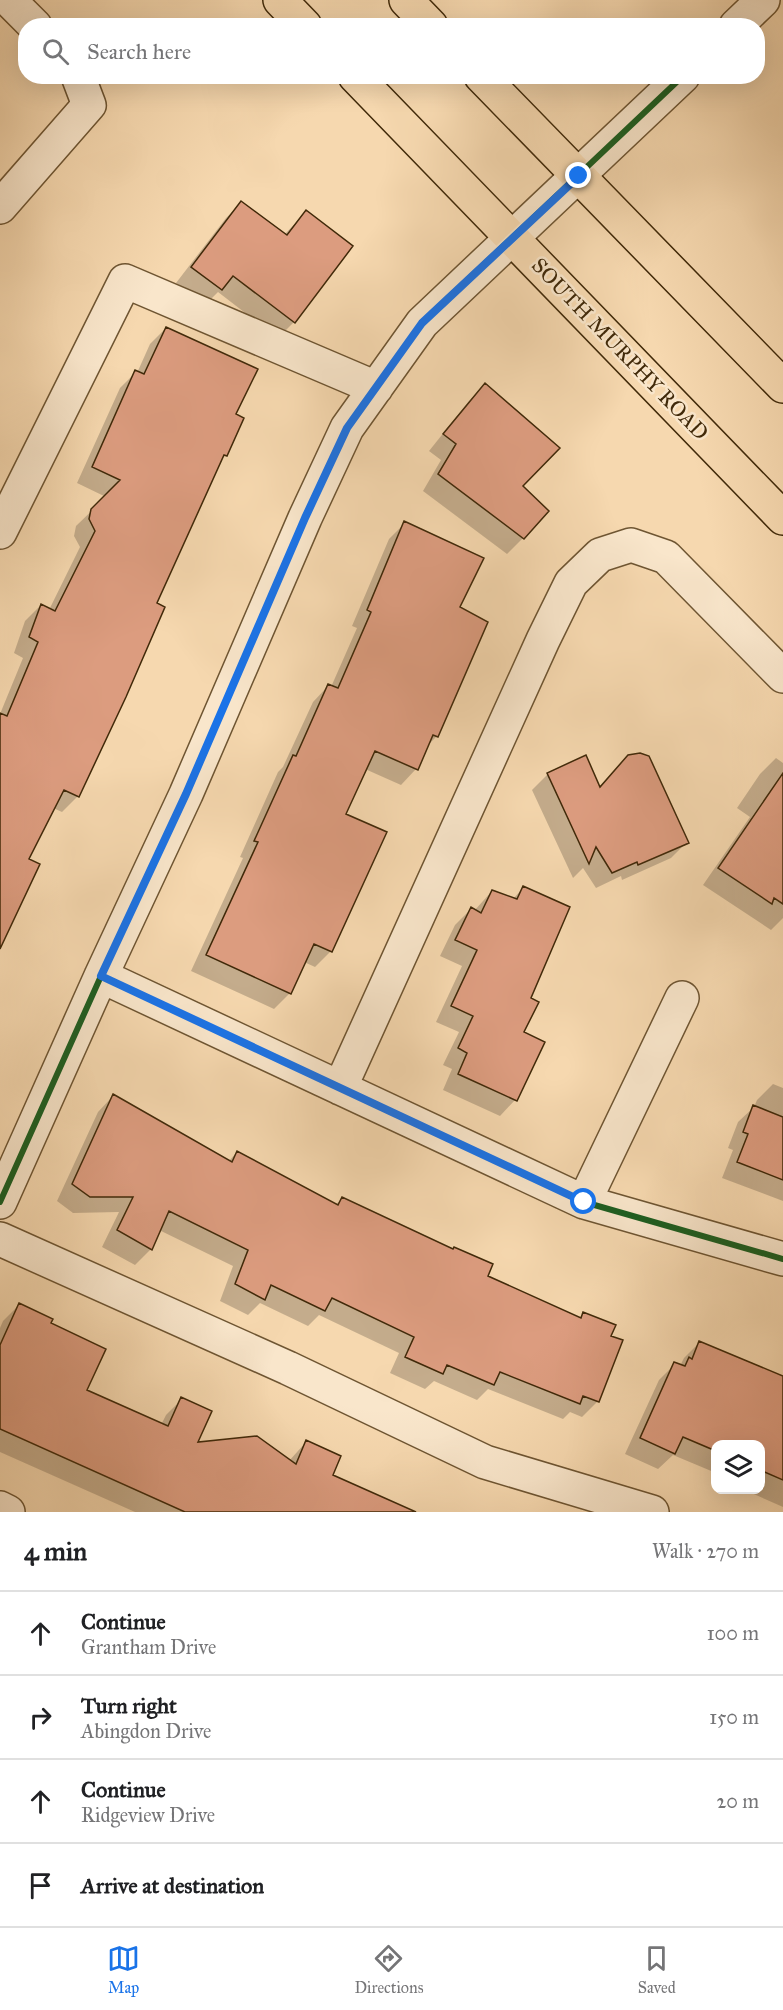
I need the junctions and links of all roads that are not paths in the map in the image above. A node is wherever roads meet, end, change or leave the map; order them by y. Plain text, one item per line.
1 (9, 0) edge
2 (280, 0) edge
3 (406, 0) edge
4 (763, 0) edge
5 (27, 18) edge
6 (297, 18) edge
7 (423, 18) edge
8 (744, 18) edge
9 (81, 84) edge
10 (363, 84) edge
11 (489, 84) edge
12 (675, 84) edge
13 (579, 176) junction
14 (0, 207) edge
15 (513, 237) junction
16 (783, 386) edge
17 (376, 388) junction
18 (783, 518) edge
19 (0, 532) edge
20 (783, 676) edge
21 (101, 976) junction
22 (682, 998) dead end
23 (340, 1088) junction
24 (0, 1202) edge
25 (584, 1202) junction
26 (0, 1239) edge
27 (783, 1259) edge
28 (0, 1508) edge
29 (8, 1512) edge
30 (652, 1512) edge

1 - 5 street
2 - 6 main road
3 - 7 main road
4 - 8 street
9 - 14 street
10 - 15 main road, SOUTH MURPHY ROAD
11 - 13 main road
12 - 13 street
13 - 15 street
13 - 16 main road
15 - 17 street
15 - 18 main road, SOUTH MURPHY ROAD
17 - 19 street
17 - 21 street
20 - 23 street
21 - 23 street
21 - 24 street
22 - 25 street
23 - 25 street
25 - 27 street
26 - 30 street
28 - 29 street

